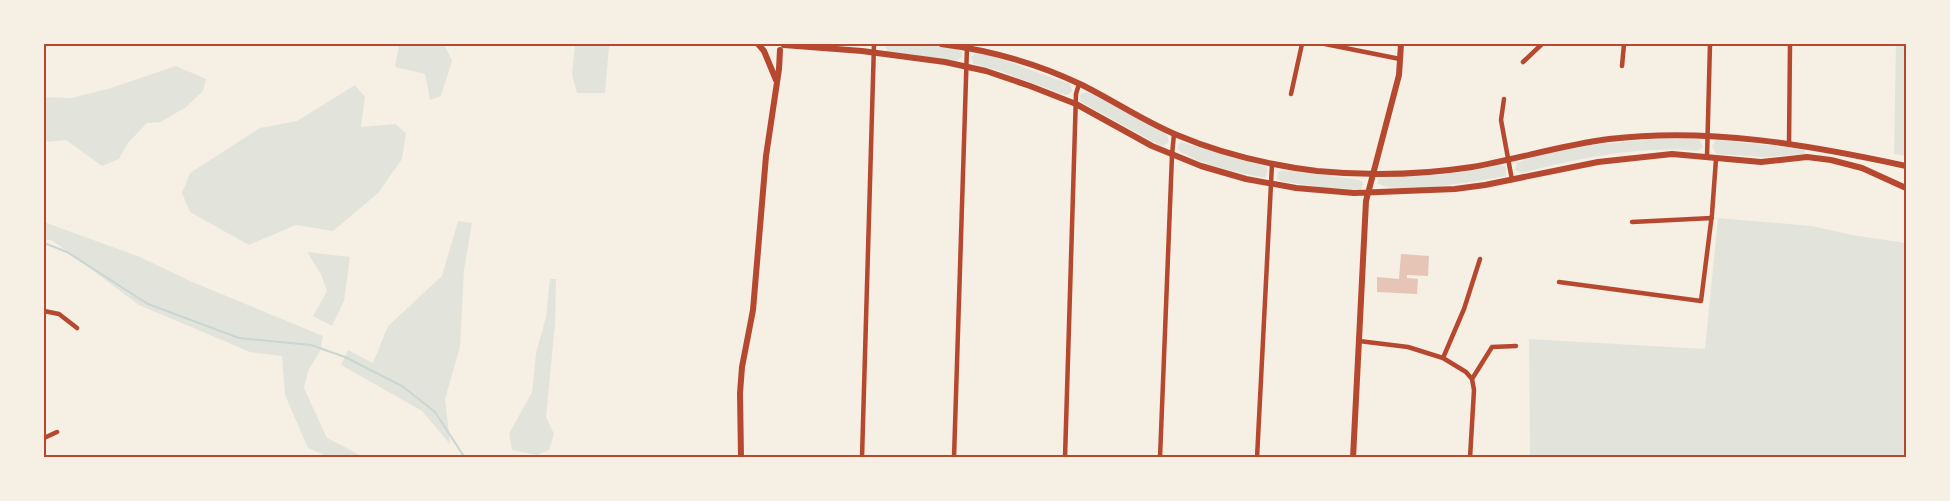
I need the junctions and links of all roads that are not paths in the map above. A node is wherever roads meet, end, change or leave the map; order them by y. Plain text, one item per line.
1 (758, 44) edge
2 (874, 44) edge
3 (941, 44) edge
4 (1302, 44) edge
5 (1325, 44) edge
6 (1401, 44) edge
7 (1542, 44) edge
8 (1624, 44) edge
9 (1710, 44) edge
10 (1790, 44) edge
11 (783, 46) edge
12 (967, 47) junction
13 (764, 51) junction
14 (873, 52) junction
15 (1400, 59) junction
16 (1523, 62) dead end
17 (966, 66) junction
18 (1622, 66) dead end
19 (777, 80) junction
20 (1079, 84) junction
21 (1291, 94) dead end
22 (1504, 99) dead end
23 (1076, 104) junction
24 (1174, 134) junction
25 (1707, 135) junction
26 (1789, 144) junction
27 (1172, 154) junction
28 (1707, 157) junction
29 (1716, 159) junction
30 (1508, 160) junction
31 (1272, 164) junction
32 (1906, 166) edge
33 (1372, 174) junction
34 (1512, 180) junction
35 (1272, 184) junction
36 (1906, 188) edge
37 (1368, 192) junction
38 (1712, 218) junction
39 (1632, 222) dead end
40 (1480, 259) dead end
41 (1559, 282) dead end
42 (44, 311) edge
43 (77, 328) dead end
44 (1359, 341) junction
45 (1516, 346) dead end
46 (1443, 358) junction
47 (1472, 379) junction
48 (57, 432) dead end
49 (44, 438) edge
50 (741, 458) edge
51 (862, 458) edge
52 (954, 458) edge
53 (1065, 458) edge
54 (1160, 458) edge
55 (1257, 458) edge
56 (1353, 458) edge
57 (1470, 458) edge

1 - 13 street
2 - 14 street
3 - 12 street
4 - 21 street
5 - 15 street
6 - 15 street
7 - 16 street
8 - 18 street
9 - 25 street
10 - 26 street
11 - 13 street
11 - 14 street
11 - 19 street
12 - 17 street
12 - 20 street
13 - 19 street
14 - 17 street
14 - 51 street
15 - 33 street
17 - 23 street
17 - 52 street
19 - 50 street
20 - 23 street
20 - 24 street
22 - 30 street
23 - 27 street
23 - 53 street
24 - 27 street
24 - 31 street
25 - 26 street
25 - 28 street
25 - 30 street
26 - 32 street
27 - 35 street
27 - 54 street
28 - 29 street
28 - 34 street
29 - 36 street
29 - 38 street
30 - 33 street
30 - 34 street
31 - 33 street
31 - 35 street
33 - 37 street
34 - 37 street
35 - 37 street
35 - 55 street
37 - 44 street
38 - 39 street
38 - 41 street
40 - 46 street
42 - 43 street
44 - 46 street
44 - 56 street
45 - 47 street
46 - 47 street
47 - 57 street
48 - 49 street

